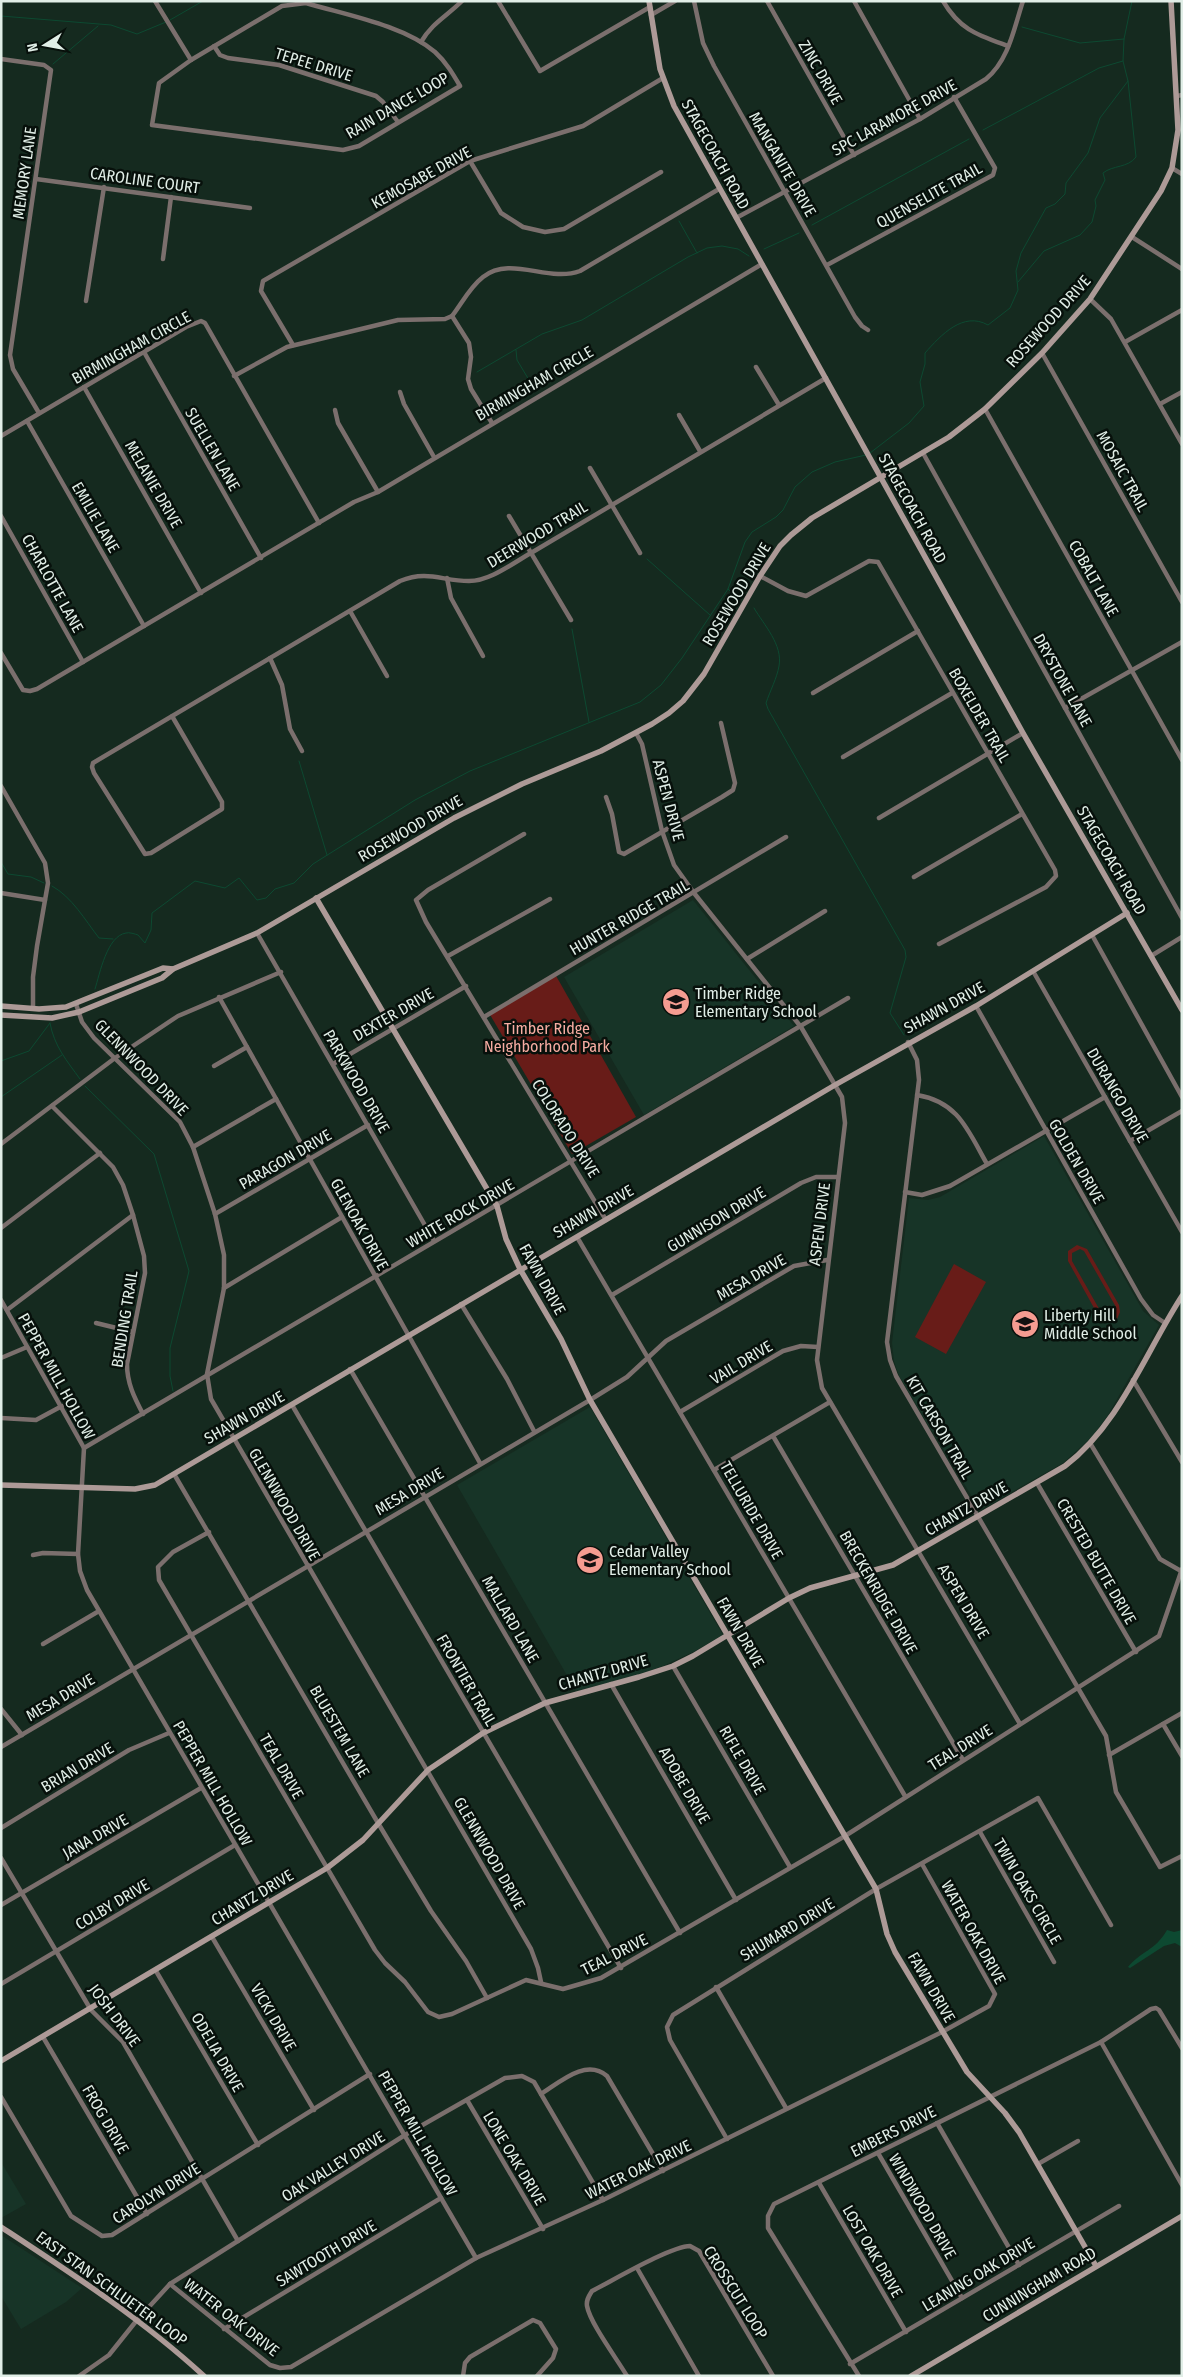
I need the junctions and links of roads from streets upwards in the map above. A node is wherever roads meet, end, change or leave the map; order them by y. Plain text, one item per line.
1 (156, 1) edge
2 (462, 1) edge
3 (498, 1) edge
4 (675, 1) edge
5 (694, 1) edge
6 (767, 1) edge
7 (854, 1) edge
8 (944, 1) edge
9 (1023, 1) edge
10 (1171, 1) edge
11 (649, 4) edge
12 (651, 15) junction
13 (421, 42) junction
14 (214, 46) junction
15 (1008, 46) junction
16 (1, 59) edge
17 (190, 60) junction
18 (662, 78) junction
19 (1179, 95) edge
20 (954, 97) junction
21 (920, 119) junction
22 (398, 122) junction
23 (854, 155) junction
24 (470, 161) junction
25 (1172, 168) junction
26 (661, 172) dead end
27 (1182, 174) edge
28 (36, 179) junction
29 (104, 187) junction
30 (719, 189) junction
31 (785, 192) junction
32 (171, 196) junction
33 (250, 208) dead end
34 (736, 218) junction
35 (1132, 237) junction
36 (163, 259) dead end
37 (762, 264) junction
38 (827, 265) junction
39 (1182, 270) edge
40 (1090, 299) junction
41 (86, 301) dead end
42 (1182, 310) edge
43 (452, 316) junction
44 (868, 330) dead end
45 (1125, 342) junction
46 (293, 345) junction
47 (144, 352) junction
48 (1042, 353) junction
49 (756, 367) dead end
50 (234, 376) junction
51 (826, 378) junction
52 (84, 387) junction
53 (400, 392) dead end
54 (1182, 392) edge
55 (1160, 404) junction
56 (779, 405) junction
57 (985, 409) junction
58 (335, 410) dead end
59 (39, 414) junction
60 (679, 415) dead end
61 (27, 421) junction
62 (492, 423) junction
63 (1, 436) edge
64 (1182, 444) edge
65 (700, 451) junction
66 (923, 453) junction
67 (434, 457) junction
68 (590, 468) dead end
69 (880, 478) junction
70 (378, 492) junction
71 (611, 504) junction
72 (1, 516) edge
73 (509, 516) dead end
74 (319, 523) junction
75 (532, 553) junction
76 (640, 553) dead end
77 (261, 558) junction
78 (760, 576) junction
79 (447, 578) junction
80 (201, 593) junction
81 (1182, 602) edge
82 (350, 611) junction
83 (571, 620) dead end
84 (144, 626) junction
85 (918, 631) junction
86 (1182, 642) edge
87 (1, 653) edge
88 (483, 656) dead end
89 (270, 658) junction
90 (83, 662) junction
91 (1132, 670) junction
92 (387, 676) dead end
93 (813, 693) dead end
94 (952, 693) junction
95 (1065, 708) junction
96 (172, 716) junction
97 (721, 723) dead end
98 (636, 733) junction
99 (1022, 734) junction
100 (302, 751) dead end
101 (987, 753) junction
102 (843, 757) dead end
103 (1182, 760) edge
104 (1, 786) edge
105 (606, 797) dead end
106 (1022, 814) junction
107 (879, 818) dead end
108 (662, 831) junction
109 (524, 834) dead end
110 (786, 837) dead end
111 (914, 877) dead end
112 (1, 893) edge
113 (694, 893) junction
114 (316, 898) junction
115 (550, 899) dead end
116 (45, 900) junction
117 (825, 911) dead end
118 (1127, 913) junction
119 (1182, 918) edge
120 (257, 933) junction
121 (1092, 935) junction
122 (1182, 937) edge
123 (939, 944) dead end
124 (448, 956) junction
125 (1151, 956) junction
126 (747, 959) junction
127 (173, 969) junction
128 (1033, 971) junction
129 (281, 972) junction
130 (466, 986) junction
131 (219, 997) junction
132 (848, 998) dead end
133 (76, 1004) junction
134 (1, 1006) edge
135 (976, 1006) junction
136 (34, 1008) junction
137 (1182, 1010) edge
138 (79, 1012) junction
139 (1, 1015) edge
140 (484, 1017) junction
141 (801, 1027) junction
142 (393, 1029) junction
143 (908, 1042) junction
144 (247, 1047) junction
145 (115, 1058) junction
146 (333, 1064) junction
147 (214, 1066) dead end
148 (835, 1085) junction
149 (917, 1095) junction
150 (1182, 1096) edge
151 (1105, 1097) junction
152 (276, 1100) junction
153 (52, 1106) junction
154 (1182, 1111) edge
155 (368, 1125) junction
156 (1046, 1131) junction
157 (1130, 1141) junction
158 (1, 1144) edge
159 (193, 1147) junction
160 (100, 1153) junction
161 (309, 1158) junction
162 (571, 1162) junction
163 (987, 1164) junction
164 (838, 1177) junction
165 (905, 1192) junction
166 (497, 1206) junction
167 (215, 1214) junction
168 (133, 1215) junction
169 (342, 1217) junction
170 (606, 1220) junction
171 (1, 1228) edge
172 (1182, 1232) edge
173 (577, 1237) junction
174 (434, 1242) junction
175 (827, 1260) junction
176 (520, 1269) junction
177 (376, 1277) junction
178 (224, 1288) junction
179 (612, 1295) junction
180 (1182, 1296) edge
181 (1, 1300) edge
182 (462, 1304) junction
183 (7, 1310) junction
184 (1165, 1322) junction
185 (96, 1323) dead end
186 (134, 1332) junction
187 (408, 1335) junction
188 (27, 1347) junction
189 (818, 1347) junction
190 (648, 1357) junction
191 (1, 1358) edge
192 (350, 1369) junction
193 (207, 1374) junction
194 (1133, 1380) junction
195 (590, 1400) junction
196 (830, 1402) junction
197 (292, 1405) junction
198 (62, 1406) junction
199 (680, 1412) junction
200 (143, 1414) junction
201 (1, 1418) edge
202 (534, 1431) junction
203 (773, 1436) junction
204 (233, 1439) junction
205 (1090, 1443) junction
206 (84, 1448) junction
207 (1182, 1462) edge
208 (480, 1463) junction
209 (714, 1470) junction
210 (174, 1474) junction
211 (1037, 1483) junction
212 (1, 1485) edge
213 (81, 1486) junction
214 (424, 1496) junction
215 (977, 1517) junction
216 (209, 1532) junction
217 (366, 1532) junction
218 (919, 1551) junction
219 (78, 1554) junction
220 (34, 1555) dead end
221 (307, 1566) junction
222 (1182, 1570) edge
223 (855, 1576) junction
224 (789, 1598) junction
225 (250, 1600) junction
226 (99, 1611) junction
227 (190, 1634) junction
228 (727, 1636) junction
229 (43, 1644) dead end
230 (1136, 1652) junction
231 (673, 1666) junction
232 (132, 1669) junction
233 (611, 1684) junction
234 (1079, 1688) junction
235 (545, 1703) junction
236 (1, 1709) edge
237 (1182, 1713) edge
238 (1020, 1724) junction
239 (1163, 1724) junction
240 (169, 1733) junction
241 (483, 1733) junction
242 (22, 1735) junction
243 (1, 1747) edge
244 (1109, 1755) junction
245 (1182, 1756) edge
246 (963, 1760) junction
247 (428, 1770) junction
248 (201, 1788) junction
249 (905, 1796) junction
250 (378, 1823) junction
251 (1, 1828) edge
252 (980, 1832) junction
253 (845, 1836) junction
254 (234, 1845) junction
255 (1182, 1856) edge
256 (1, 1858) edge
257 (922, 1864) junction
258 (790, 1867) junction
259 (327, 1868) junction
260 (876, 1889) junction
261 (22, 1893) junction
262 (736, 1900) junction
263 (269, 1903) junction
264 (1, 1905) edge
265 (1111, 1925) dead end
266 (680, 1933) junction
267 (212, 1937) junction
268 (57, 1951) junction
269 (1054, 1962) dead end
270 (621, 1968) junction
271 (156, 1971) junction
272 (541, 1982) junction
273 (1, 1984) edge
274 (716, 1987) junction
275 (487, 1998) junction
276 (91, 2010) junction
277 (942, 2032) junction
278 (43, 2037) junction
279 (1180, 2041) edge
280 (1101, 2042) junction
281 (1182, 2048) edge
282 (1, 2062) edge
283 (370, 2074) junction
284 (541, 2094) junction
285 (1, 2097) edge
286 (990, 2097) junction
287 (466, 2100) junction
288 (786, 2108) junction
289 (314, 2110) junction
290 (937, 2123) junction
291 (405, 2135) junction
292 (727, 2138) junction
293 (1078, 2141) dead end
294 (258, 2145) junction
295 (878, 2153) junction
296 (1038, 2164) junction
297 (663, 2171) junction
298 (203, 2179) junction
299 (819, 2183) junction
300 (1182, 2185) edge
301 (441, 2198) junction
302 (603, 2200) junction
303 (1119, 2206) dead end
304 (146, 2214) junction
305 (1182, 2216) edge
306 (1, 2226) edge
307 (543, 2229) junction
308 (1076, 2230) junction
309 (238, 2241) junction
310 (476, 2258) junction
311 (1019, 2265) junction
312 (1096, 2266) junction
313 (637, 2268) junction
314 (170, 2284) junction
315 (962, 2298) junction
316 (137, 2320) junction
317 (224, 2329) junction
318 (906, 2332) junction
319 (850, 2364) junction
320 (79, 2376) edge
321 (204, 2376) edge
322 (463, 2376) edge
323 (537, 2376) edge
324 (627, 2376) edge
325 (699, 2376) edge
326 (773, 2376) edge
327 (859, 2376) edge
328 (911, 2376) edge

1 - 17 street
2 - 13 street
3 - 11 street
4 - 12 street
5 - 31 street, MANGANITE DRIVE
6 - 23 street, ZINC DRIVE
7 - 21 street
8 - 15 street
9 - 15 street, SPC LARAMORE DRIVE
10 - 19 street, ROSEWOOD DRIVE
11 - 12 street, STAGECOACH ROAD
12 - 18 street, STAGECOACH ROAD
13 - 14 street, RAIN DANCE LOOP
13 - 22 street, RAIN DANCE LOOP
14 - 17 street, RAIN DANCE LOOP
14 - 22 street, TEPEE DRIVE
15 - 20 street, SPC LARAMORE DRIVE
16 - 28 street, MEMORY LANE
17 - 22 street, RAIN DANCE LOOP
18 - 24 street, KEMOSABE DRIVE
18 - 30 street, STAGECOACH ROAD
19 - 25 street, ROSEWOOD DRIVE
20 - 21 street, SPC LARAMORE DRIVE
20 - 38 street, QUENSELITE TRAIL
21 - 23 street, SPC LARAMORE DRIVE
23 - 31 street, SPC LARAMORE DRIVE
24 - 26 street
24 - 46 street, KEMOSABE DRIVE
25 - 27 street
25 - 35 street, ROSEWOOD DRIVE
28 - 29 street, CAROLINE COURT
28 - 59 street, MEMORY LANE
29 - 32 street, CAROLINE COURT
29 - 41 street
30 - 34 street, STAGECOACH ROAD
30 - 43 street
31 - 34 street, SPC LARAMORE DRIVE
31 - 38 street, MANGANITE DRIVE
32 - 33 street, CAROLINE COURT
32 - 36 street
34 - 37 street, STAGECOACH ROAD
35 - 39 street
35 - 40 street, ROSEWOOD DRIVE
37 - 51 street, STAGECOACH ROAD
37 - 62 street, BIRMINGHAM CIRCLE
38 - 44 street, MANGANITE DRIVE
40 - 45 street
40 - 48 street, ROSEWOOD DRIVE
42 - 45 street
43 - 46 street
43 - 62 street
45 - 55 street
46 - 50 street
47 - 50 street, BIRMINGHAM CIRCLE
47 - 52 street, BIRMINGHAM CIRCLE
47 - 77 street, SUELLEN LANE
48 - 57 street, ROSEWOOD DRIVE
48 - 81 street, MOSAIC TRAIL
49 - 56 street
50 - 74 street, BIRMINGHAM CIRCLE
51 - 56 street, DEERWOOD TRAIL
51 - 69 street, STAGECOACH ROAD
52 - 59 street, BIRMINGHAM CIRCLE
52 - 80 street, MELANIE DRIVE
53 - 67 street
54 - 55 street
55 - 64 street
56 - 65 street, DEERWOOD TRAIL
57 - 66 street, ROSEWOOD DRIVE
57 - 91 street, COBALT LANE
58 - 70 street
59 - 61 street, BIRMINGHAM CIRCLE
60 - 65 street
61 - 63 street, BIRMINGHAM CIRCLE
61 - 84 street, EMILIE LANE
62 - 67 street, BIRMINGHAM CIRCLE
65 - 71 street, DEERWOOD TRAIL
66 - 69 street, ROSEWOOD DRIVE
66 - 95 street, DRYSTONE LANE
67 - 70 street, BIRMINGHAM CIRCLE
68 - 71 street
69 - 78 street, ROSEWOOD DRIVE
69 - 99 street, STAGECOACH ROAD
70 - 74 street, BIRMINGHAM CIRCLE
71 - 75 street, DEERWOOD TRAIL
71 - 76 street
72 - 90 street, CHARLOTTE LANE
73 - 75 street
74 - 77 street, BIRMINGHAM CIRCLE
75 - 79 street, DEERWOOD TRAIL
75 - 83 street
77 - 80 street, BIRMINGHAM CIRCLE
78 - 85 street, BOXELDER TRAIL
78 - 98 street, ROSEWOOD DRIVE
79 - 82 street, DEERWOOD TRAIL
79 - 88 street
80 - 84 street, BIRMINGHAM CIRCLE
82 - 89 street, DEERWOOD TRAIL
82 - 92 street
84 - 90 street, BIRMINGHAM CIRCLE
85 - 93 street
85 - 94 street, BOXELDER TRAIL
86 - 91 street
87 - 90 street, BIRMINGHAM CIRCLE
89 - 96 street, DEERWOOD TRAIL
89 - 100 street
91 - 95 street
91 - 103 street, COBALT LANE
94 - 101 street, BOXELDER TRAIL
94 - 102 street
95 - 119 street, DRYSTONE LANE
96 - 96 street, DEERWOOD TRAIL
97 - 108 street
98 - 108 street, ASPEN DRIVE
98 - 114 street, ROSEWOOD DRIVE
99 - 101 street
99 - 118 street, STAGECOACH ROAD
101 - 106 street, BOXELDER TRAIL
101 - 107 street
104 - 116 street
105 - 108 street
106 - 111 street
106 - 123 street, BOXELDER TRAIL
108 - 113 street, ASPEN DRIVE
109 - 124 street, COLORADO DRIVE
110 - 113 street, HUNTER RIDGE TRAIL
112 - 116 street
113 - 126 street, ASPEN DRIVE
113 - 140 street, HUNTER RIDGE TRAIL
114 - 120 street, ROSEWOOD DRIVE
114 - 142 street, FAWN DRIVE
115 - 124 street
116 - 136 street
117 - 126 street
118 - 121 street, SHAWN DRIVE
118 - 125 street, STAGECOACH ROAD
120 - 127 street, ROSEWOOD DRIVE
120 - 129 street, PARKWOOD DRIVE
121 - 128 street, SHAWN DRIVE
121 - 150 street
122 - 125 street
124 - 130 street, COLORADO DRIVE
125 - 137 street, STAGECOACH ROAD
126 - 141 street, ASPEN DRIVE
127 - 133 street, ROSEWOOD DRIVE
127 - 138 street, ROSEWOOD DRIVE
128 - 135 street, SHAWN DRIVE
128 - 151 street, DURANGO DRIVE
129 - 131 street
129 - 146 street, PARKWOOD DRIVE
130 - 140 street, COLORADO DRIVE
130 - 142 street, DEXTER DRIVE
131 - 144 street, GLENOAK DRIVE
131 - 145 street
132 - 141 street, WHITE ROCK DRIVE
133 - 136 street, ROSEWOOD DRIVE
133 - 138 street, GLENNWOOD DRIVE
134 - 136 street, ROSEWOOD DRIVE
135 - 143 street, SHAWN DRIVE
135 - 156 street, GOLDEN DRIVE
138 - 139 street, ROSEWOOD DRIVE
138 - 145 street, GLENNWOOD DRIVE
140 - 162 street, COLORADO DRIVE
141 - 148 street, ASPEN DRIVE
141 - 162 street, WHITE ROCK DRIVE
142 - 146 street, DEXTER DRIVE
142 - 166 street, FAWN DRIVE
143 - 148 street, SHAWN DRIVE
143 - 149 street, KIT CARSON TRAIL
144 - 147 street
144 - 152 street, GLENOAK DRIVE
145 - 153 street
145 - 159 street, GLENNWOOD DRIVE
146 - 155 street, PARKWOOD DRIVE
148 - 164 street, ASPEN DRIVE
148 - 170 street, SHAWN DRIVE
149 - 163 street
149 - 165 street, KIT CARSON TRAIL
151 - 156 street
151 - 157 street, DURANGO DRIVE
152 - 159 street
152 - 161 street, GLENOAK DRIVE
153 - 158 street
153 - 160 street, BENDING TRAIL
154 - 157 street
155 - 161 street, PARAGON DRIVE
155 - 174 street, PARKWOOD DRIVE
156 - 163 street
156 - 184 street, GOLDEN DRIVE
157 - 172 street, DURANGO DRIVE
159 - 167 street, GLENNWOOD DRIVE
160 - 168 street, BENDING TRAIL
160 - 171 street
161 - 167 street, PARAGON DRIVE
161 - 169 street, GLENOAK DRIVE
162 - 166 street, WHITE ROCK DRIVE
162 - 170 street, COLORADO DRIVE
163 - 165 street
164 - 175 street, ASPEN DRIVE
164 - 179 street, GUNNISON DRIVE
165 - 215 street, KIT CARSON TRAIL
166 - 174 street, WHITE ROCK DRIVE
166 - 176 street, FAWN DRIVE
167 - 178 street, GLENNWOOD DRIVE
168 - 183 street
168 - 186 street, BENDING TRAIL
169 - 177 street, GLENOAK DRIVE
169 - 178 street
170 - 173 street, SHAWN DRIVE
173 - 176 street, SHAWN DRIVE
173 - 179 street, TELLURIDE DRIVE
174 - 177 street, WHITE ROCK DRIVE
175 - 189 street, ASPEN DRIVE
175 - 190 street, MESA DRIVE
176 - 182 street, SHAWN DRIVE
176 - 195 street, FAWN DRIVE
177 - 187 street, GLENOAK DRIVE
177 - 193 street, WHITE ROCK DRIVE
178 - 193 street, GLENNWOOD DRIVE
179 - 190 street, TELLURIDE DRIVE
180 - 184 street, CHANTZ DRIVE
181 - 183 street, PEPPER MILL HOLLOW
182 - 187 street, SHAWN DRIVE
182 - 202 street
183 - 188 street, PEPPER MILL HOLLOW
184 - 194 street, CHANTZ DRIVE
185 - 186 street
186 - 200 street, BENDING TRAIL
187 - 192 street, SHAWN DRIVE
187 - 208 street, GLENOAK DRIVE
188 - 191 street
188 - 198 street, PEPPER MILL HOLLOW
189 - 196 street, ASPEN DRIVE
189 - 199 street, VAIL DRIVE
190 - 195 street, MESA DRIVE
190 - 199 street, TELLURIDE DRIVE
192 - 197 street, SHAWN DRIVE
192 - 214 street, MALLARD LANE
193 - 200 street, WHITE ROCK DRIVE
193 - 204 street, GLENNWOOD DRIVE
194 - 205 street, CHANTZ DRIVE
194 - 207 street
195 - 202 street, MESA DRIVE
195 - 228 street, FAWN DRIVE
196 - 203 street
196 - 218 street, ASPEN DRIVE
197 - 204 street, SHAWN DRIVE
197 - 217 street, FRONTIER TRAIL
198 - 201 street
198 - 206 street, PEPPER MILL HOLLOW
199 - 209 street, TELLURIDE DRIVE
200 - 206 street, WHITE ROCK DRIVE
202 - 208 street, MESA DRIVE
203 - 209 street
203 - 223 street, BRECKENRIDGE DRIVE
204 - 210 street, SHAWN DRIVE
204 - 221 street, GLENNWOOD DRIVE
205 - 211 street, CHANTZ DRIVE
205 - 222 street
206 - 213 street, PEPPER MILL HOLLOW
208 - 214 street, MESA DRIVE
209 - 224 street, TELLURIDE DRIVE
210 - 213 street, SHAWN DRIVE
210 - 216 street, BLUESTEM LANE
211 - 215 street, CHANTZ DRIVE
211 - 230 street, CRESTED BUTTE DRIVE
212 - 213 street, SHAWN DRIVE
213 - 219 street, PEPPER MILL HOLLOW
214 - 217 street, MESA DRIVE
214 - 235 street, MALLARD LANE
215 - 218 street, CHANTZ DRIVE
215 - 234 street, KIT CARSON TRAIL
216 - 225 street, BLUESTEM LANE
216 - 227 street, TEAL DRIVE
217 - 221 street, MESA DRIVE
217 - 241 street, FRONTIER TRAIL
218 - 223 street, CHANTZ DRIVE
218 - 238 street, ASPEN DRIVE
219 - 220 street
219 - 226 street, PEPPER MILL HOLLOW
221 - 225 street, MESA DRIVE
221 - 247 street, GLENNWOOD DRIVE
222 - 230 street, TEAL DRIVE
223 - 224 street, CHANTZ DRIVE
223 - 246 street, BRECKENRIDGE DRIVE
224 - 228 street, CHANTZ DRIVE
224 - 249 street, TELLURIDE DRIVE
225 - 227 street, MESA DRIVE
225 - 250 street, BLUESTEM LANE
226 - 229 street
226 - 232 street, PEPPER MILL HOLLOW
227 - 232 street, MESA DRIVE
227 - 259 street, TEAL DRIVE
228 - 231 street, CHANTZ DRIVE
228 - 253 street, FAWN DRIVE
230 - 234 street, TEAL DRIVE
231 - 233 street, CHANTZ DRIVE
231 - 258 street, RIFLE DRIVE
232 - 240 street, PEPPER MILL HOLLOW
232 - 242 street, MESA DRIVE
233 - 235 street, CHANTZ DRIVE
233 - 262 street, ADOBE DRIVE
234 - 238 street, TEAL DRIVE
234 - 244 street, KIT CARSON TRAIL
235 - 241 street, CHANTZ DRIVE
235 - 266 street, MALLARD LANE
236 - 242 street
237 - 239 street
238 - 246 street, TEAL DRIVE
239 - 244 street
239 - 245 street
240 - 248 street, PEPPER MILL HOLLOW
240 - 251 street, BRIAN DRIVE
241 - 247 street, CHANTZ DRIVE
241 - 270 street, FRONTIER TRAIL
242 - 243 street, MESA DRIVE
244 - 255 street, KIT CARSON TRAIL
246 - 249 street, TEAL DRIVE
247 - 250 street, CHANTZ DRIVE
247 - 272 street, GLENNWOOD DRIVE
248 - 254 street, PEPPER MILL HOLLOW
248 - 261 street, JANA DRIVE
249 - 253 street, TEAL DRIVE
250 - 259 street, CHANTZ DRIVE
250 - 275 street, BLUESTEM LANE
252 - 257 street, SHUMARD DRIVE
252 - 265 street, SHUMARD DRIVE
252 - 269 street, TWIN OAKS CIRCLE
253 - 258 street, TEAL DRIVE
253 - 260 street, FAWN DRIVE
254 - 263 street, PEPPER MILL HOLLOW
254 - 268 street, COLBY DRIVE
256 - 261 street, JOSH DRIVE
257 - 260 street, SHUMARD DRIVE
257 - 277 street, WATER OAK DRIVE
258 - 262 street, TEAL DRIVE
259 - 263 street, CHANTZ DRIVE
259 - 275 street, TEAL DRIVE
260 - 274 street, SHUMARD DRIVE
260 - 277 street, FAWN DRIVE
261 - 264 street, JANA DRIVE
261 - 268 street, JOSH DRIVE
262 - 266 street, TEAL DRIVE
263 - 267 street, CHANTZ DRIVE
263 - 283 street, PEPPER MILL HOLLOW
266 - 270 street, TEAL DRIVE
267 - 271 street, CHANTZ DRIVE
267 - 289 street, VICKI DRIVE
268 - 273 street, COLBY DRIVE
268 - 276 street, JOSH DRIVE
270 - 272 street, TEAL DRIVE
271 - 276 street, CHANTZ DRIVE
271 - 294 street, ODELIA DRIVE
272 - 275 street, TEAL DRIVE
274 - 288 street
274 - 292 street, SHUMARD DRIVE
276 - 278 street, CHANTZ DRIVE
276 - 298 street, JOSH DRIVE
277 - 286 street, FAWN DRIVE
277 - 288 street, WATER OAK DRIVE
278 - 282 street, CHANTZ DRIVE
278 - 304 street, FROG DRIVE
279 - 280 street, EMBERS DRIVE
279 - 281 street, EMBERS DRIVE
280 - 286 street, EMBERS DRIVE
280 - 300 street
283 - 289 street, CAROLYN DRIVE
283 - 291 street, PEPPER MILL HOLLOW
284 - 287 street, OAK VALLEY DRIVE
284 - 297 street
284 - 302 street, OAK VALLEY DRIVE
285 - 304 street, CAROLYN DRIVE
286 - 290 street, EMBERS DRIVE
286 - 296 street, FAWN DRIVE
287 - 291 street, OAK VALLEY DRIVE
287 - 307 street, LONE OAK DRIVE
288 - 292 street, WATER OAK DRIVE
289 - 294 street, CAROLYN DRIVE
290 - 295 street, EMBERS DRIVE
290 - 311 street
291 - 301 street, PEPPER MILL HOLLOW
291 - 309 street, OAK VALLEY DRIVE
292 - 297 street, WATER OAK DRIVE
293 - 296 street
294 - 298 street, CAROLYN DRIVE
295 - 299 street, EMBERS DRIVE
295 - 315 street, WINDWOOD DRIVE
296 - 308 street, FAWN DRIVE
297 - 302 street, WATER OAK DRIVE
298 - 304 street, CAROLYN DRIVE
298 - 309 street, JOSH DRIVE
299 - 318 street, LOST OAK DRIVE
299 - 319 street, EMBERS DRIVE
301 - 310 street, PEPPER MILL HOLLOW
301 - 317 street, SAWTOOTH DRIVE
302 - 307 street, WATER OAK DRIVE
303 - 308 street, LEANING OAK DRIVE
305 - 312 street, CUNNINGHAM ROAD
306 - 316 street, EAST STAN SCHLUETER LOOP
307 - 310 street, WATER OAK DRIVE
308 - 311 street, LEANING OAK DRIVE
308 - 312 street, FAWN DRIVE
309 - 314 street, OAK VALLEY DRIVE
310 - 317 street, WATER OAK DRIVE
311 - 315 street, LEANING OAK DRIVE
312 - 328 street, CUNNINGHAM ROAD
313 - 324 street, CROSSCUT LOOP
313 - 325 street
313 - 326 street, CROSSCUT LOOP
314 - 316 street, OAK VALLEY DRIVE
314 - 317 street, WATER OAK DRIVE
315 - 318 street, LEANING OAK DRIVE
316 - 320 street, OAK VALLEY DRIVE
316 - 321 street, EAST STAN SCHLUETER LOOP
318 - 319 street, LEANING OAK DRIVE
319 - 327 street, EMBERS DRIVE
322 - 323 street

